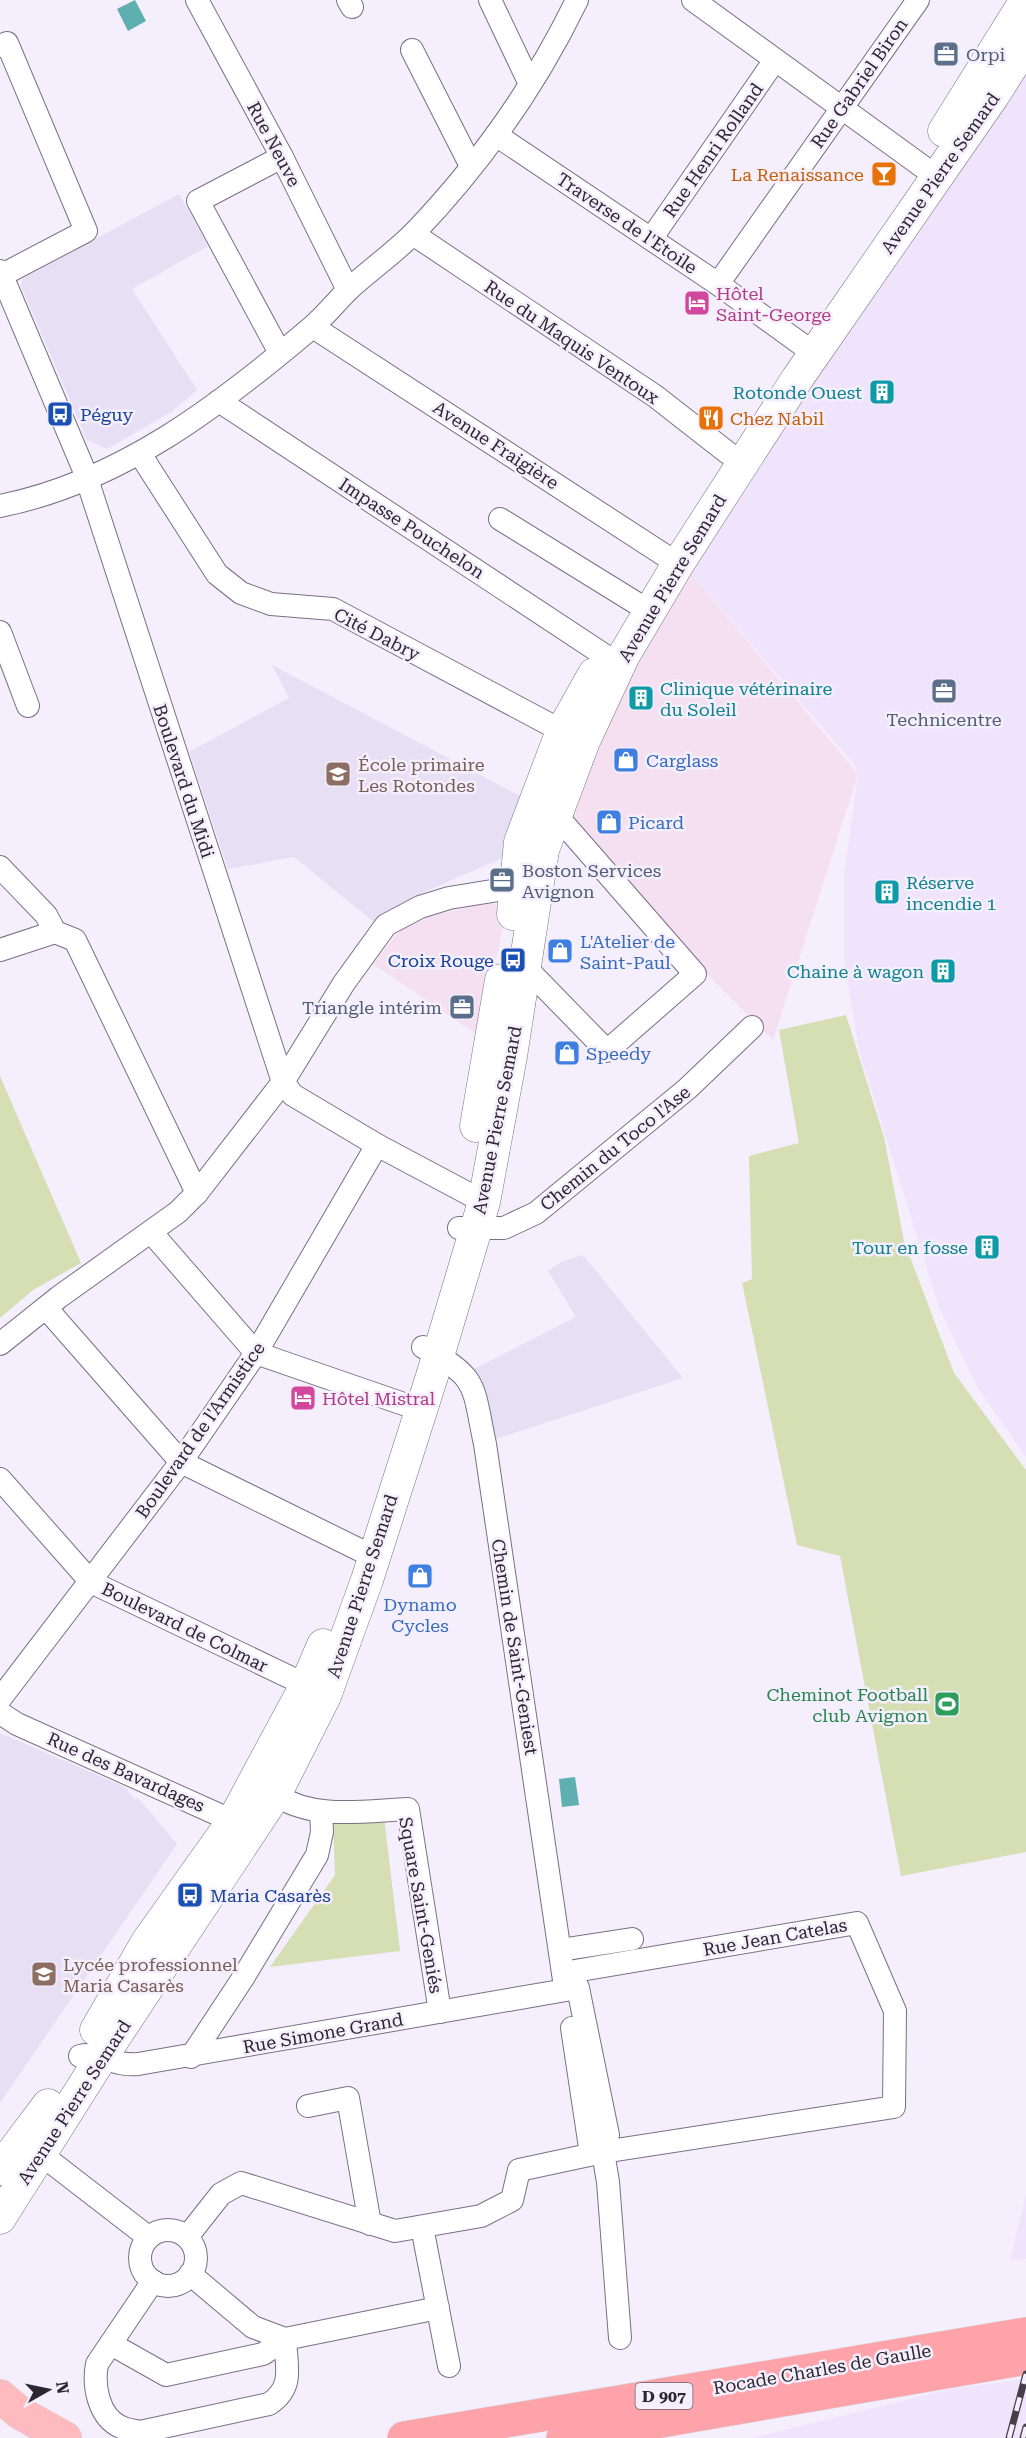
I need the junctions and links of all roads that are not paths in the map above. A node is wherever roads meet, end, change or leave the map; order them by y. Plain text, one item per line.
1 (197, 0) edge
2 (490, 0) edge
3 (577, 0) edge
4 (693, 0) edge
5 (918, 0) edge
6 (1026, 0) edge
7 (1026, 44) edge
8 (0, 46) edge
9 (412, 50) dead end
10 (775, 60) junction
11 (530, 84) junction
12 (841, 109) junction
13 (496, 135) junction
14 (282, 157) junction
15 (471, 166) junction
16 (929, 172) junction
17 (413, 234) junction
18 (651, 239) junction
19 (1, 273) edge
20 (718, 284) junction
21 (348, 290) junction
22 (313, 327) junction
23 (807, 349) junction
24 (280, 352) junction
25 (219, 401) junction
26 (728, 453) junction
27 (140, 454) junction
28 (87, 479) junction
29 (0, 506) edge
30 (500, 519) dead end
31 (671, 559) junction
32 (641, 606) junction
33 (0, 632) edge
34 (604, 655) junction
35 (28, 706) dead end
36 (562, 731) junction
37 (557, 816) junction
38 (0, 867) edge
39 (527, 885) junction
40 (55, 932) junction
41 (0, 950) edge
42 (525, 967) junction
43 (752, 1027) dead end
44 (283, 1083) junction
45 (377, 1145) junction
46 (197, 1193) junction
47 (471, 1213) junction
48 (151, 1232) junction
49 (46, 1308) junction
50 (0, 1344) edge
51 (431, 1351) junction
52 (256, 1353) junction
53 (412, 1407) junction
54 (181, 1462) junction
55 (0, 1479) edge
56 (366, 1553) junction
57 (90, 1582) junction
58 (306, 1685) junction
59 (0, 1699) edge
60 (0, 1713) edge
61 (275, 1795) junction
62 (321, 1812) junction
63 (243, 1825) junction
64 (632, 1939) dead end
65 (565, 1971) junction
66 (440, 2012) junction
67 (191, 2056) junction
68 (91, 2057) junction
69 (308, 2106) dead end
70 (31, 2147) junction
71 (597, 2153) junction
72 (0, 2169) edge
73 (0, 2218) edge
74 (370, 2224) junction
75 (422, 2227) junction
76 (148, 2237) junction
77 (187, 2237) junction
78 (190, 2274) junction
79 (153, 2282) junction
80 (438, 2308) junction
81 (1026, 2334) edge
82 (620, 2338) dead end
83 (285, 2339) junction
84 (111, 2344) junction
85 (1026, 2358) edge
86 (928, 2363) junction
87 (449, 2366) dead end
88 (0, 2396) edge
89 (0, 2425) edge
90 (50, 2438) edge
91 (65, 2438) edge
92 (404, 2438) edge
93 (562, 2438) edge

1 - 14 street, Rue Neuve
2 - 11 street
3 - 11 street
4 - 10 street
5 - 12 street, Rue Gabriel Biron
6 - 16 main road, Avenue Pierre Semard
7 - 16 main road, Avenue Pierre Semard
8 - 19 street
9 - 15 street
10 - 12 street
10 - 18 street, Rue Henri Rolland
11 - 13 street
12 - 16 street
12 - 20 street, Rue Gabriel Biron
13 - 15 street
13 - 18 street, Traverse de l'Etoile
14 - 21 street, Rue Neuve
14 - 24 street
15 - 17 street
16 - 23 main road, Avenue Pierre Semard
17 - 21 street
17 - 26 street, Rue du Maquis Ventoux
18 - 20 street, Traverse de l'Etoile
19 - 28 street, Boulevard du Midi
20 - 23 street, Traverse de l'Etoile
21 - 22 street
22 - 24 street
22 - 31 street, Avenue Fraigière
23 - 26 main road, Avenue Pierre Semard
23 - 31 main road, Avenue Pierre Semard
24 - 25 street
25 - 27 street
25 - 34 street, Impasse Pouchelon
26 - 31 main road, Avenue Pierre Semard
27 - 28 street
27 - 36 street, Cité Dabry
28 - 29 street
28 - 44 street, Boulevard du Midi
30 - 32 street
31 - 32 main road, Avenue Pierre Semard
32 - 34 main road, Avenue Pierre Semard
32 - 37 main road, Avenue Pierre Semard
33 - 35 street
34 - 36 main road, Avenue Pierre Semard
36 - 39 main road, Avenue Pierre Semard
37 - 39 main road, Avenue Pierre Semard
37 - 42 street
38 - 40 street
39 - 42 main road, Avenue Pierre Semard
39 - 44 street
39 - 47 main road, Avenue Pierre Semard
40 - 41 street
40 - 46 street
42 - 47 main road, Avenue Pierre Semard
43 - 47 street, Chemin du Toco l'Ase
44 - 45 street
44 - 46 street
45 - 47 street
45 - 52 street, Boulevard de l'Armistice
46 - 48 street
47 - 51 main road, Avenue Pierre Semard
48 - 49 street
48 - 52 street
49 - 50 street
49 - 54 street
51 - 53 main road, Avenue Pierre Semard
51 - 65 street, Chemin de Saint-Geniest
52 - 53 street
52 - 54 street, Boulevard de l'Armistice
53 - 56 main road, Avenue Pierre Semard
54 - 56 street
54 - 57 street, Boulevard de l'Armistice
55 - 57 street, Boulevard de Colmar
56 - 58 main road, Avenue Pierre Semard
56 - 61 main road, Avenue Pierre Semard
57 - 58 street, Boulevard de Colmar
57 - 59 street, Boulevard de l'Armistice
58 - 63 main road, Avenue Pierre Semard
60 - 63 street, Rue des Bavardages
61 - 62 street, Square Saint-Geniés
61 - 63 main road, Avenue Pierre Semard
62 - 66 street, Square Saint-Geniés
62 - 67 street
63 - 68 main road, Avenue Pierre Semard
64 - 65 street
65 - 66 street, Rue Simone Grand
65 - 71 street, Chemin de Saint-Geniest
65 - 71 street, Rue Jean Catelas
66 - 67 street, Rue Simone Grand
67 - 68 street, Rue Simone Grand
68 - 70 main road, Avenue Pierre Semard
69 - 74 street
70 - 72 main road, Avenue Pierre Semard
70 - 73 main road, Avenue Pierre Semard
70 - 76 street
71 - 75 street
71 - 82 street, Chemin de Saint-Geniest
74 - 75 street
74 - 77 street
75 - 80 street
76 - 77 street
76 - 79 street
77 - 78 street
78 - 79 street
78 - 83 street
79 - 84 street
80 - 83 street
80 - 87 street
81 - 86 highway, Rocade Charles de Gaulle / D 907
83 - 84 street
83 - 84 street
85 - 86 highway, Rocade Charles de Gaulle / D 907
86 - 92 highway, Rocade Charles de Gaulle / D 907
86 - 93 highway, Rocade Charles de Gaulle / D 907
88 - 91 main road
89 - 90 main road

